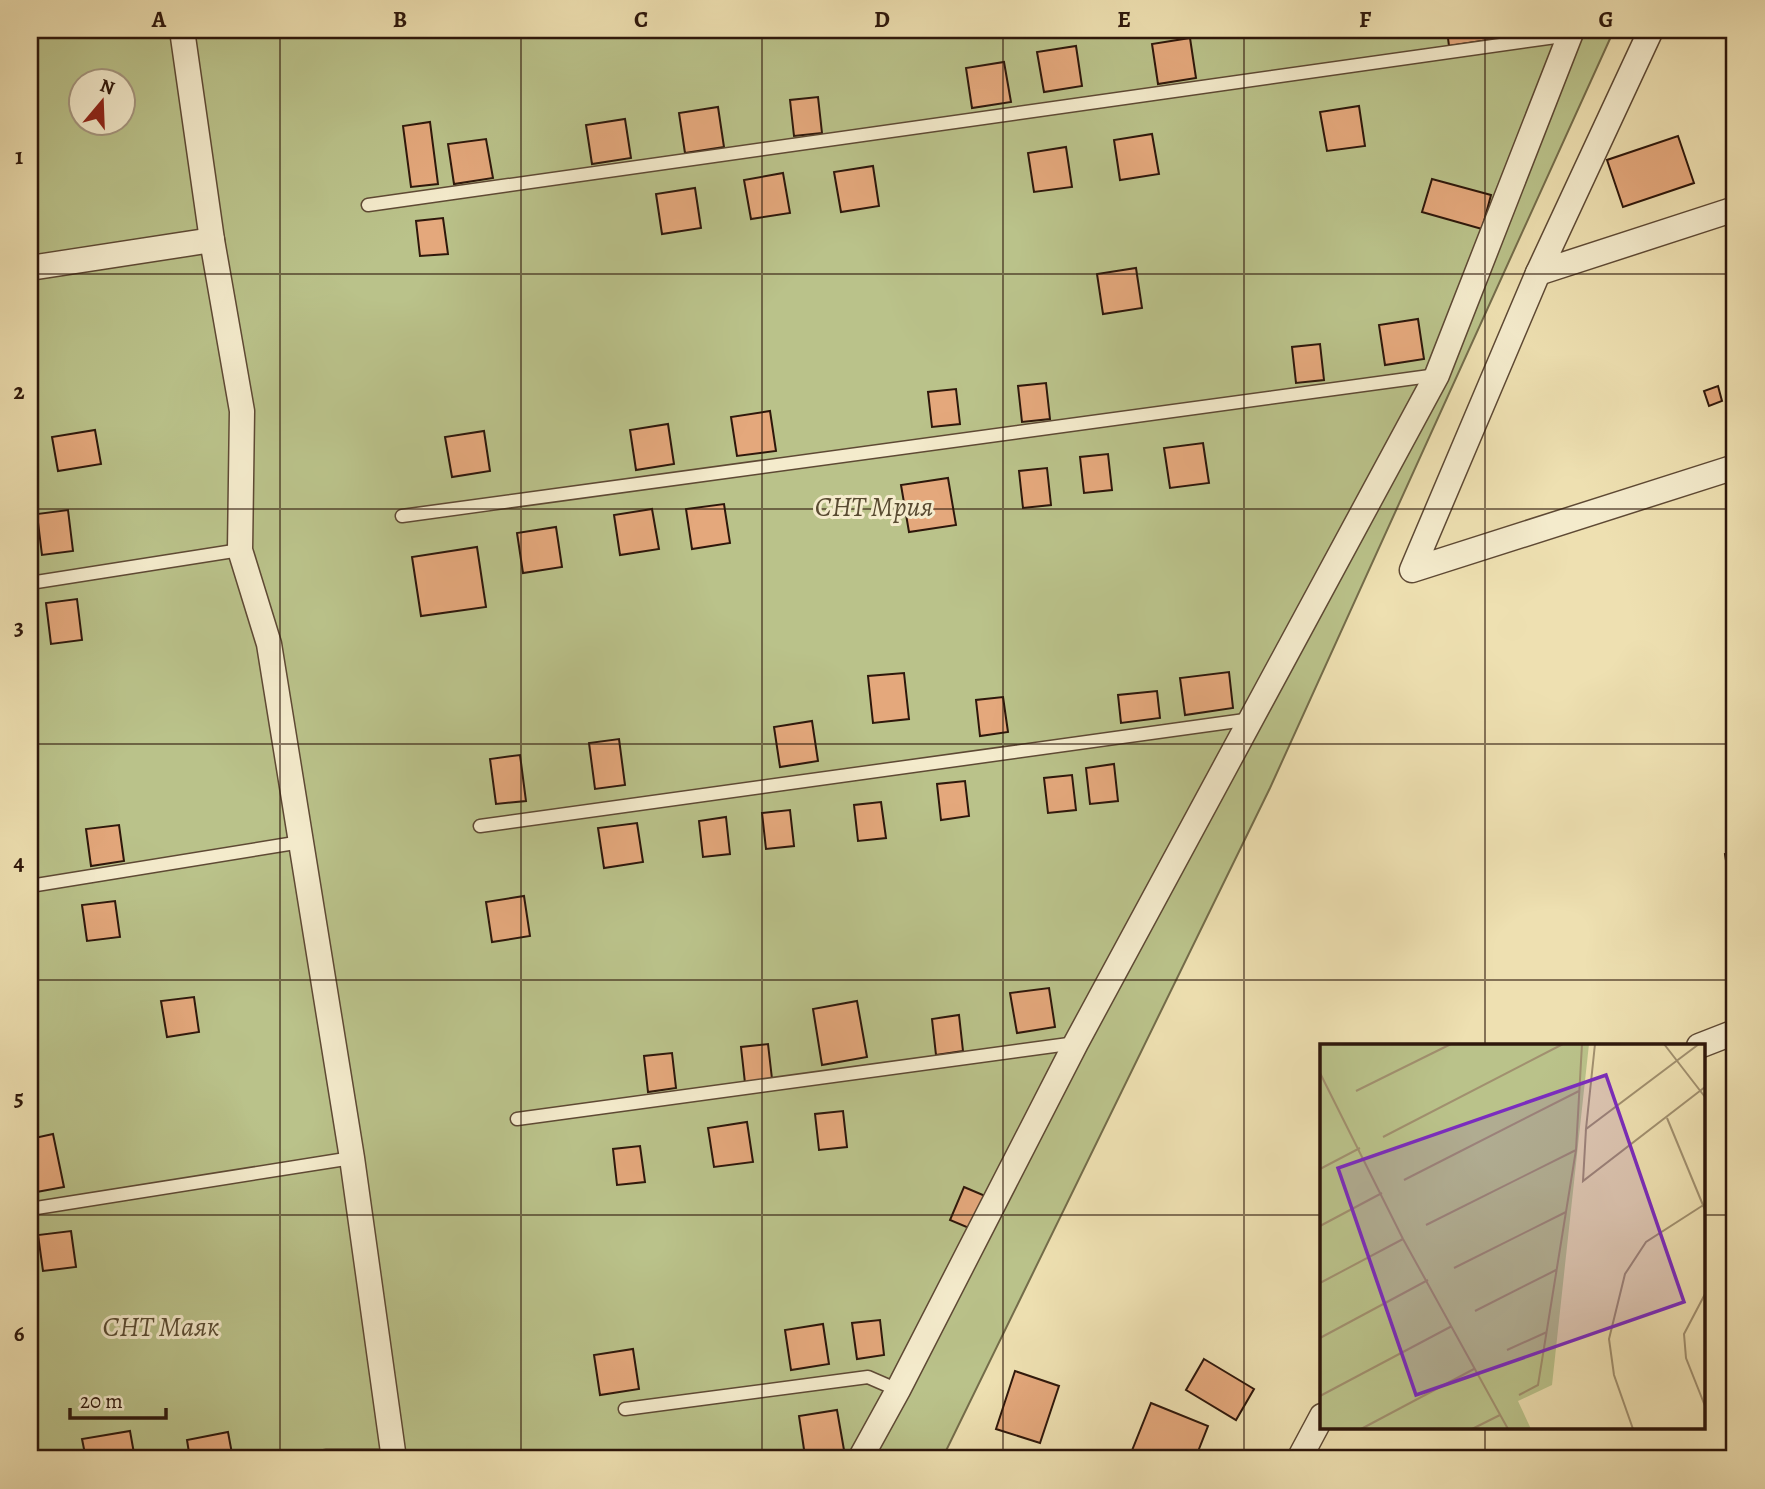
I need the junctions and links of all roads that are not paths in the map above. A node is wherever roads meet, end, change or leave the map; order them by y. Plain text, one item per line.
1 (182, 30) edge
2 (1651, 30) edge
3 (1571, 32) edge
4 (368, 205) dead end
5 (1735, 209) edge
6 (212, 240) junction
7 (30, 268) edge
8 (1538, 273) junction
9 (1437, 375) junction
10 (1735, 467) edge
11 (402, 516) dead end
12 (240, 551) junction
13 (30, 583) edge
14 (1252, 719) junction
15 (480, 826) dead end
16 (301, 842) junction
17 (30, 886) edge
18 (1735, 1032) edge
19 (1076, 1043) junction
20 (1704, 1044) edge
21 (517, 1119) dead end
22 (352, 1158) junction
23 (30, 1209) edge
24 (898, 1390) junction
25 (625, 1409) dead end
26 (1320, 1420) edge
27 (394, 1458) edge
28 (307, 1459) edge
29 (860, 1459) edge
30 (1299, 1459) edge

1 - 6 street
2 - 8 street
3 - 4 lane
3 - 9 street
5 - 8 street
6 - 7 street
6 - 12 street
8 - 10 street
9 - 11 lane
9 - 14 street
12 - 13 lane
12 - 16 street
14 - 15 lane
14 - 19 street
16 - 17 lane
16 - 22 street
18 - 20 street
19 - 21 lane
19 - 24 street
22 - 23 lane
22 - 27 street
24 - 25 lane
24 - 29 street
26 - 30 street
27 - 28 lane

